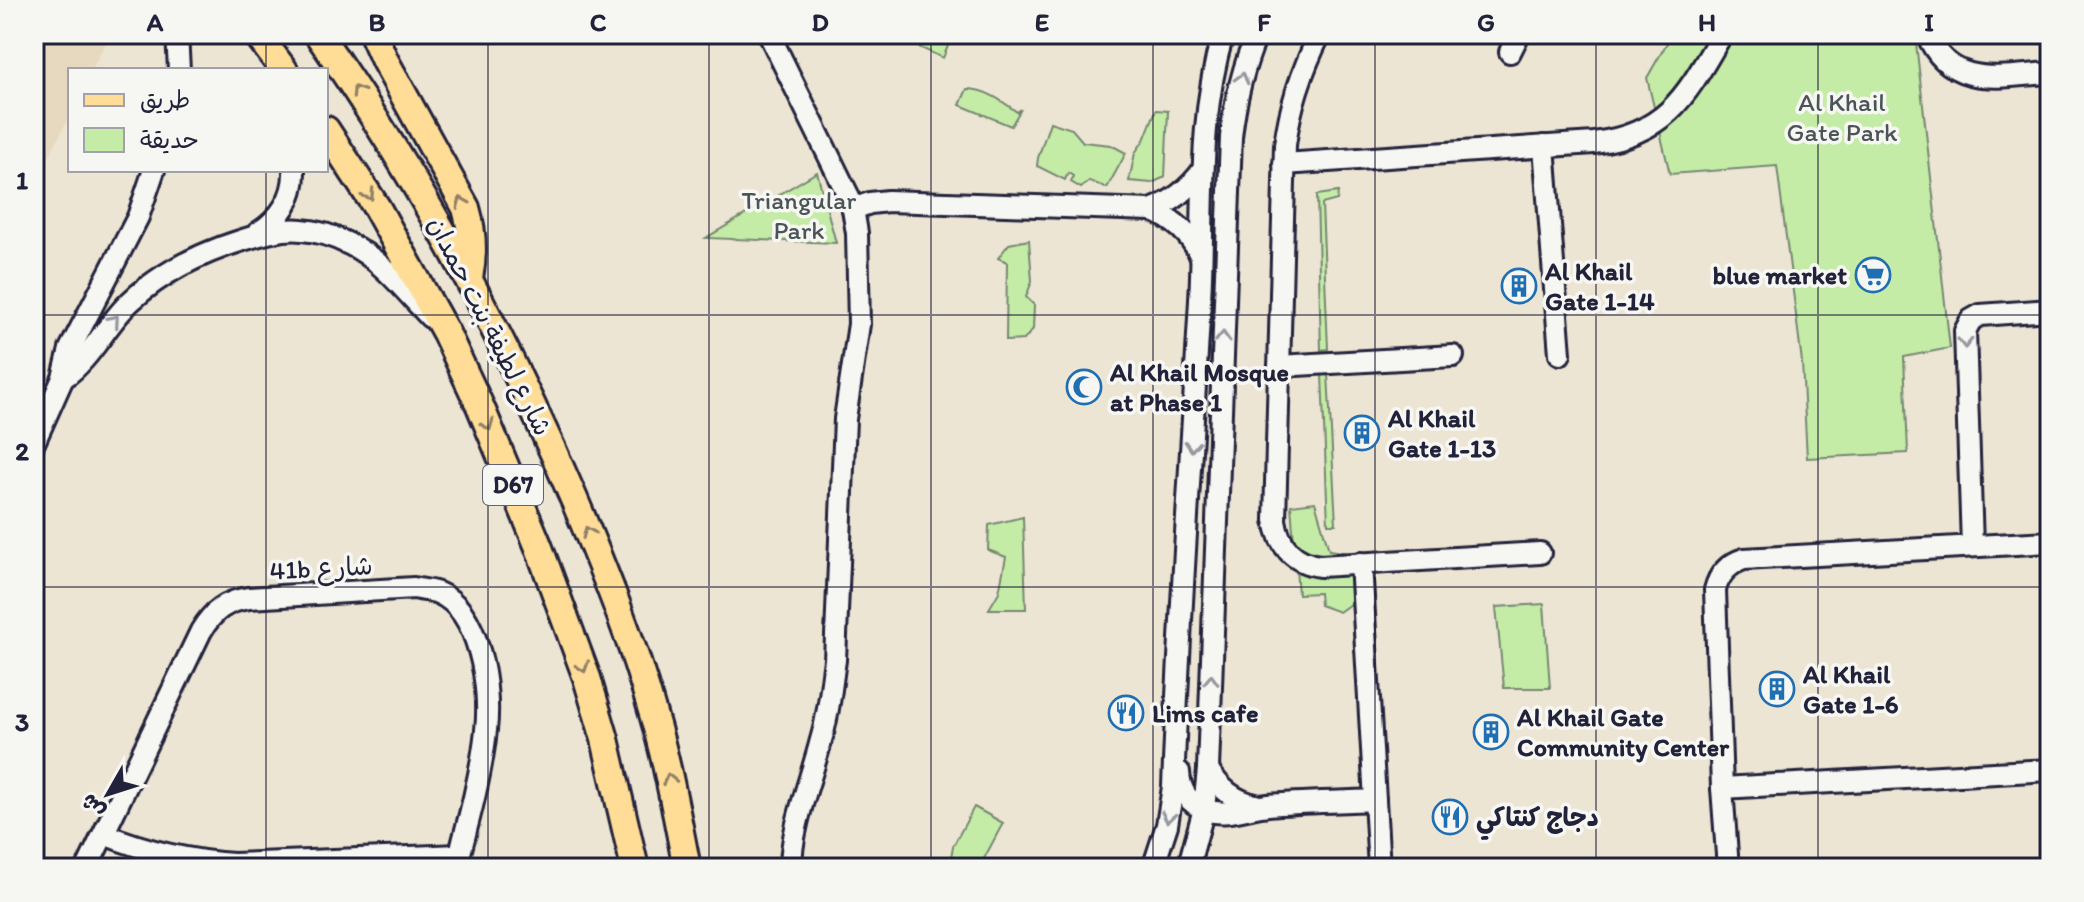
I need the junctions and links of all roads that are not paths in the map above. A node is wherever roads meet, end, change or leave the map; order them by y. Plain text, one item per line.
1 (177, 34) edge
2 (257, 34) edge
3 (318, 34) edge
4 (373, 34) edge
5 (769, 34) edge
6 (1223, 34) edge
7 (1257, 34) edge
8 (1320, 34) edge
9 (1722, 34) edge
10 (1927, 34) edge
11 (179, 68) edge
12 (282, 68) edge
13 (2050, 73) edge
14 (328, 133) edge
15 (1544, 146) junction
16 (1284, 164) junction
17 (1203, 170) junction
18 (153, 172) edge
19 (164, 172) edge
20 (294, 172) edge
21 (143, 203) junction
22 (853, 209) junction
23 (1151, 210) junction
24 (251, 237) junction
25 (1201, 257) junction
26 (469, 278) junction
27 (2050, 310) edge
28 (446, 333) junction
29 (1560, 354) dead end
30 (1453, 356) dead end
31 (1279, 366) junction
32 (63, 378) junction
33 (34, 443) edge
34 (2050, 542) edge
35 (1972, 546) junction
36 (1540, 553) dead end
37 (1361, 563) junction
38 (1176, 732) junction
39 (1208, 769) junction
40 (2050, 770) edge
41 (1722, 788) junction
42 (1375, 800) junction
43 (1260, 806) junction
44 (1204, 809) junction
45 (104, 834) junction
46 (458, 862) edge
47 (294, 865) edge
48 (87, 868) edge
49 (635, 868) edge
50 (687, 868) edge
51 (791, 868) edge
52 (1153, 868) edge
53 (1188, 868) edge
54 (1379, 868) edge
55 (1728, 868) edge

1 - 11 street
2 - 12 main road
26 -> 3 main road, شارع لطيفة بنت حمدان / D67
26 -> 4 main road
5 - 22 street
6 - 17 street
39 -> 7 street
8 - 16 street
9 - 15 street
10 - 13 street
14 -> 28 main road, شارع لطيفة بنت حمدان / D67
15 - 16 street
15 - 29 street
16 - 31 street
17 - 23 street
17 - 25 street
18 - 21 street
19 - 21 street
20 - 24 street
21 - 32 street
22 - 23 street
22 - 51 street
23 - 25 street
24 - 28 street
32 -> 24 street
25 -> 38 street
50 -> 26 main road, شارع لطيفة بنت حمدان / D67
27 -> 35 street
28 -> 49 main road, شارع لطيفة بنت حمدان / D67
30 - 31 street
31 - 37 street
32 - 33 street
34 - 35 street
35 - 41 street
36 - 37 street
37 - 42 street
38 - 44 street
38 -> 52 street
39 - 43 street
39 - 44 street
40 - 41 street
41 - 55 street
42 - 43 street
42 - 54 street
43 - 44 street
44 - 53 street
45 - 46 street, 41b شارع
45 - 47 street
45 - 48 street, 41b شارع
46 - 47 street

